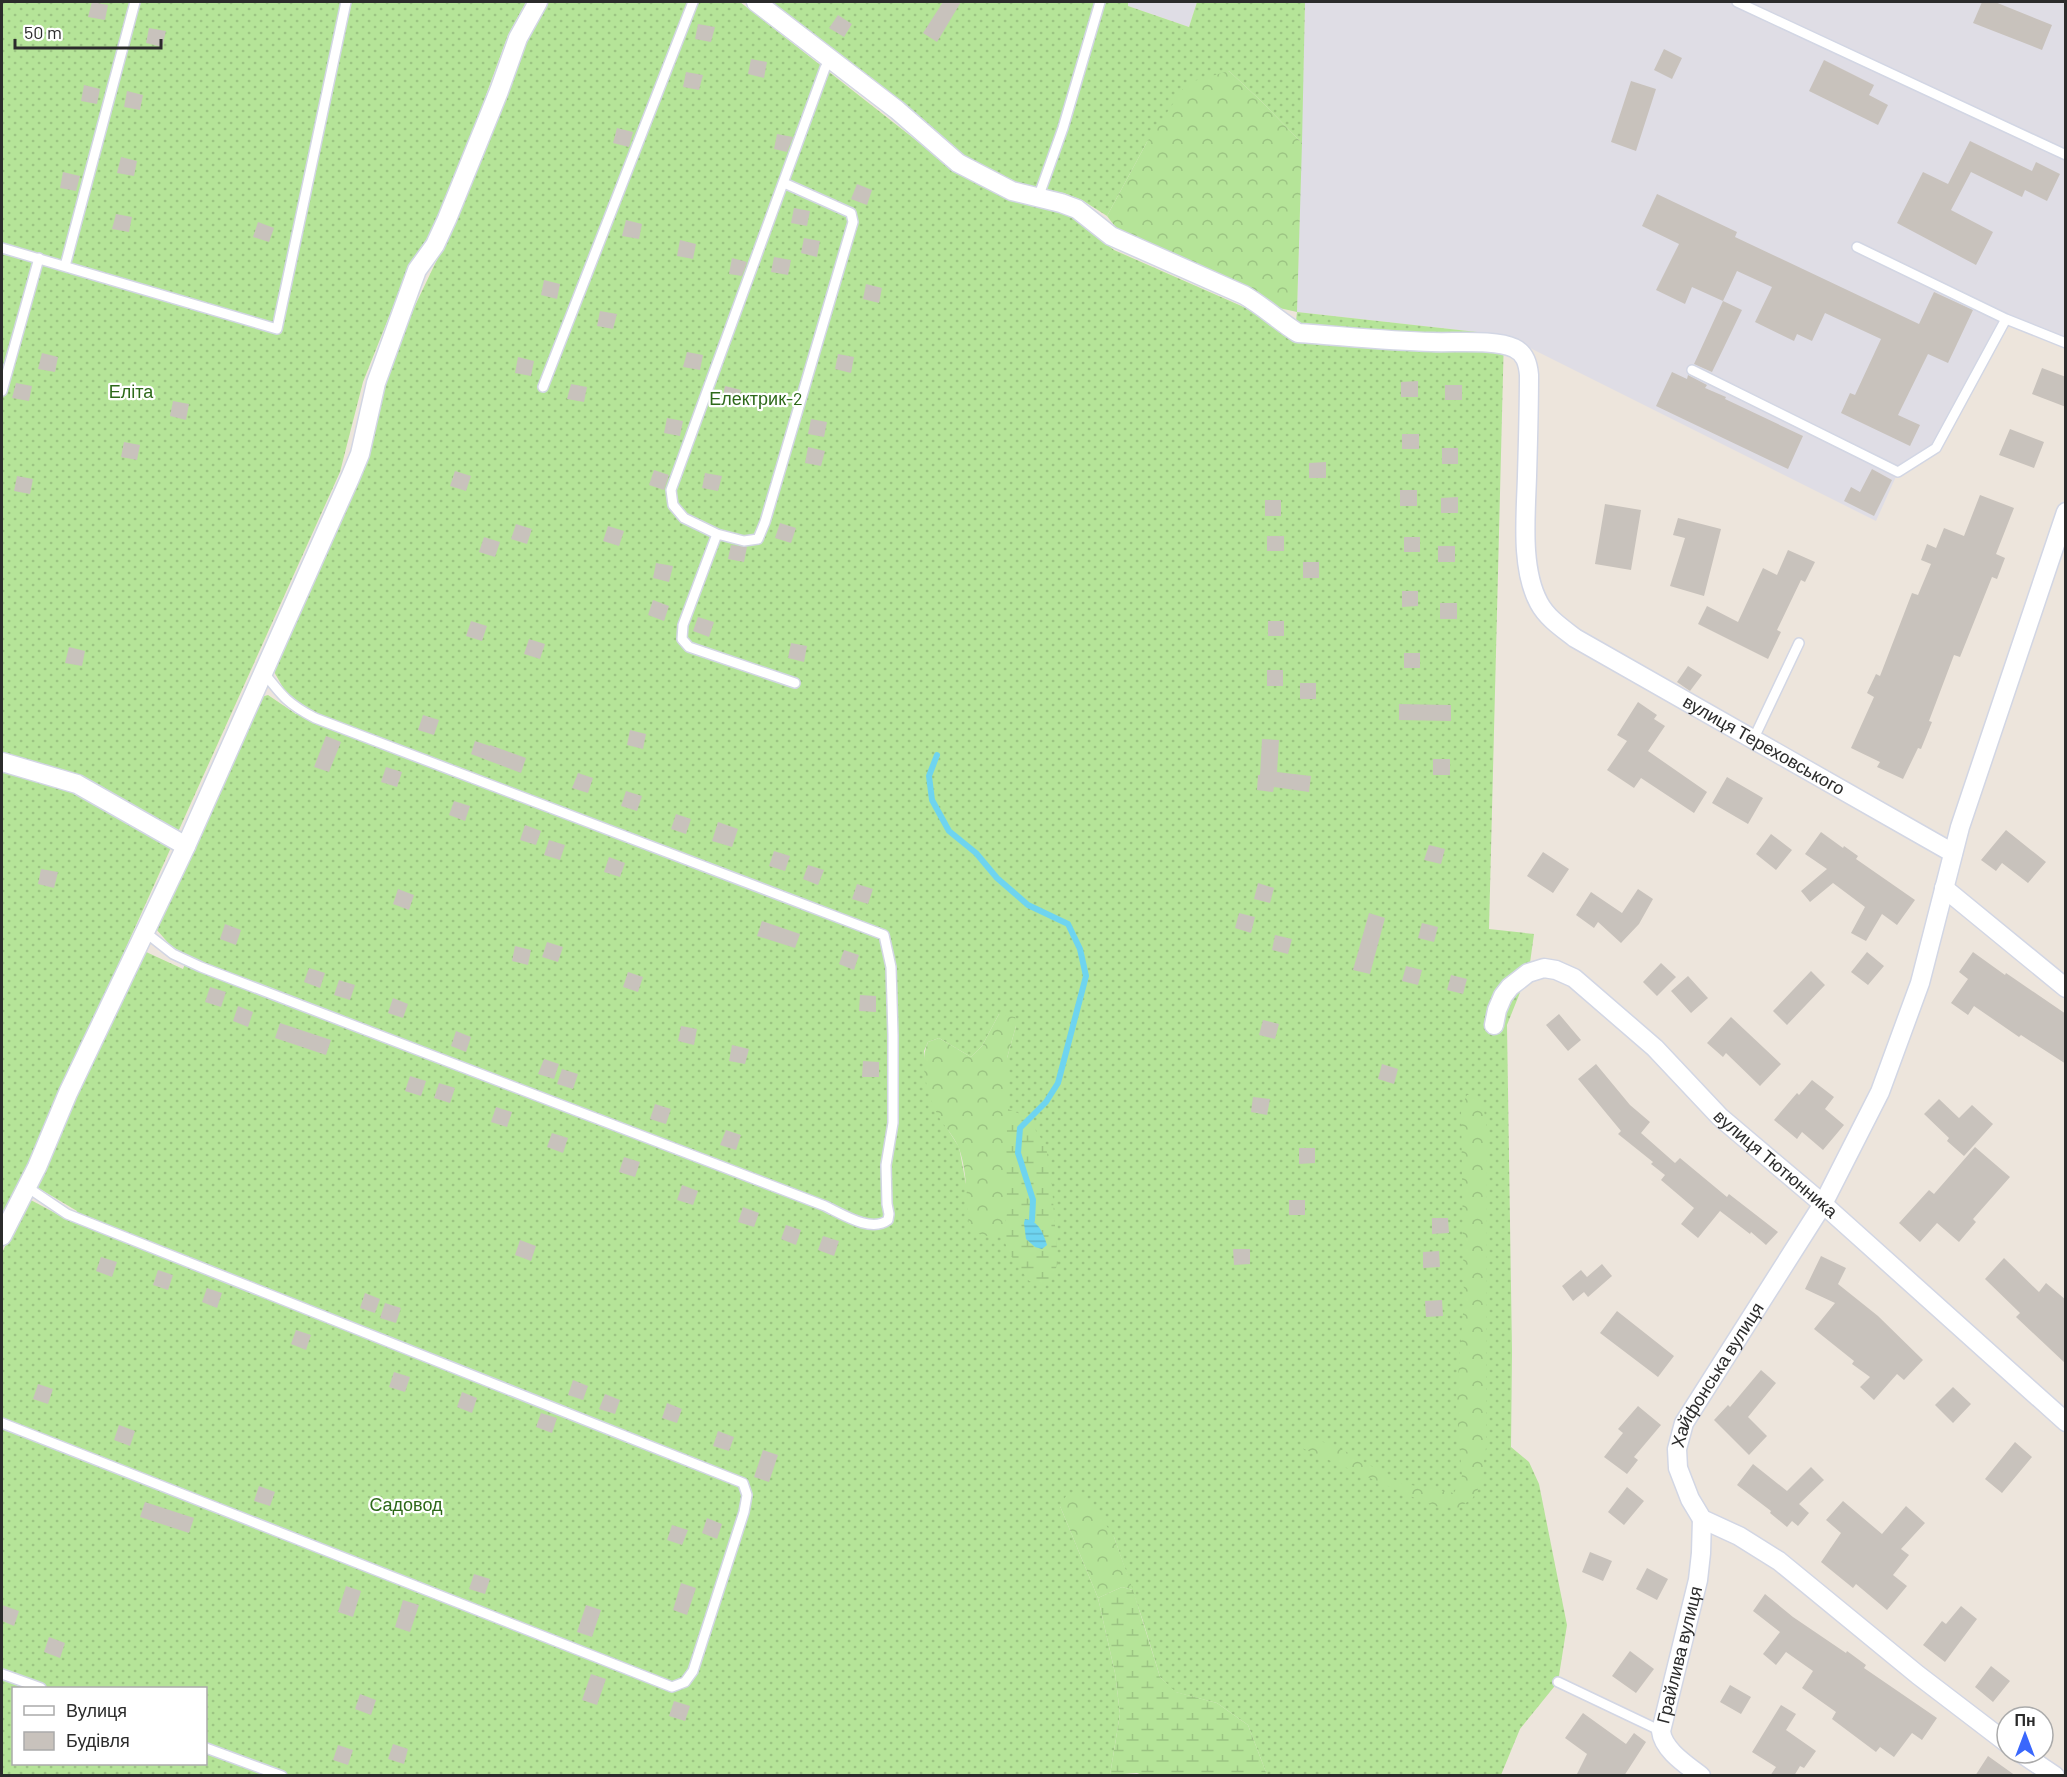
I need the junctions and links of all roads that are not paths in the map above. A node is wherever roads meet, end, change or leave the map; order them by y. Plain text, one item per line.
1 (135, 2) edge
2 (346, 2) edge
3 (538, 2) edge
4 (693, 2) edge
5 (756, 2) edge
6 (1100, 2) edge
7 (1737, 2) edge
8 (831, 58) junction
9 (2066, 155) edge
10 (784, 183) junction
11 (1038, 198) junction
12 (1857, 247) dead end
13 (2, 248) edge
14 (39, 258) junction
15 (65, 266) junction
16 (2006, 319) junction
17 (2066, 343) edge
18 (1692, 370) dead end
19 (543, 387) dead end
20 (2, 391) edge
21 (2066, 512) edge
22 (717, 534) junction
23 (1799, 643) dead end
24 (264, 673) junction
25 (795, 683) dead end
26 (1753, 740) junction
27 (2, 762) edge
28 (186, 846) junction
29 (1953, 853) junction
30 (1944, 888) junction
31 (145, 932) junction
32 (2066, 988) edge
33 (1494, 1025) dead end
34 (27, 1187) junction
35 (1823, 1204) junction
36 (2, 1236) edge
37 (2066, 1422) edge
38 (2, 1423) edge
39 (1702, 1520) junction
40 (2, 1674) edge
41 (1558, 1682) dead end
42 (36, 1687) edge
43 (1661, 1731) junction
44 (1995, 1734) edge
45 (207, 1748) edge
46 (2039, 1765) edge
47 (1692, 1772) edge
48 (282, 1776) edge
49 (2055, 1776) edge

1 - 15 lane
2 - 15 lane
3 - 24 street
4 - 19 lane
5 - 8 street
6 - 11 lane
7 - 9 lane
8 - 10 lane
8 - 11 street
10 - 22 lane
10 - 22 lane
11 - 26 street, вулиця Тереховського
12 - 16 lane
13 - 14 lane
14 - 15 lane
14 - 20 lane
16 - 17 lane
16 - 18 lane
21 - 29 street
22 - 25 lane
23 - 26 lane
24 - 28 street
24 - 31 lane
26 - 29 street, вулиця Тереховського
27 - 28 street
28 - 31 street
29 - 30 street
30 - 32 street
30 - 35 street, Хайфонська вулиця
31 - 34 street
33 - 35 street, вулиця Тютюнника
34 - 36 street
34 - 38 lane
35 - 37 street, вулиця Тютюнника
35 - 39 street, Хайфонська вулиця
39 - 43 street, Грайлива вулиця
39 - 44 street
40 - 42 lane
41 - 43 lane
43 - 47 street, Грайлива вулиця
45 - 48 lane
46 - 49 street

